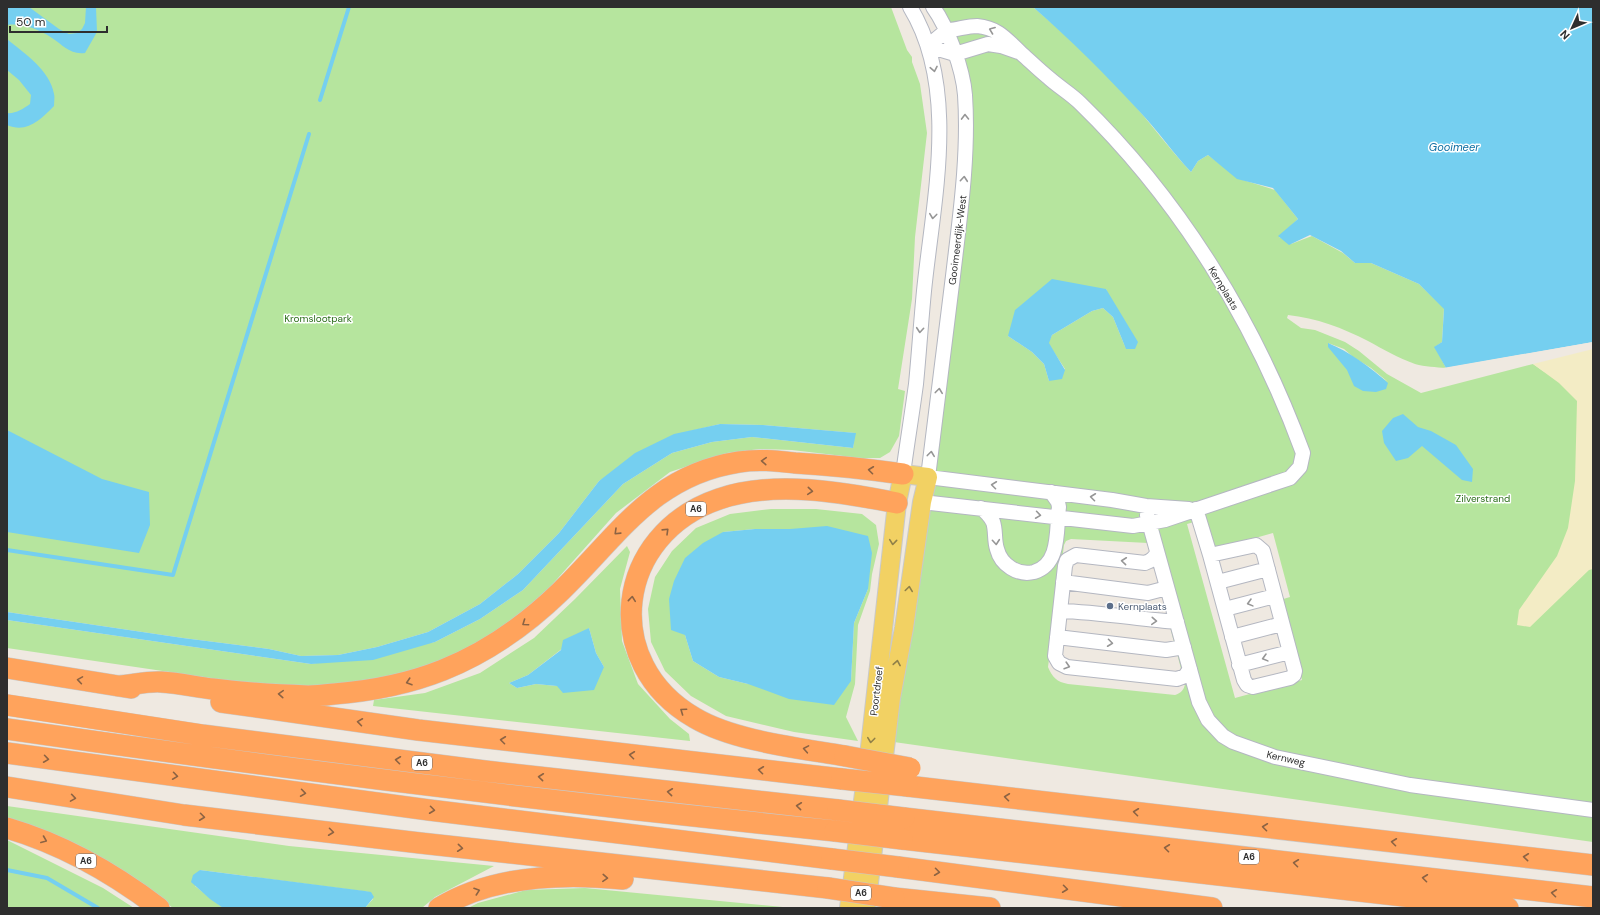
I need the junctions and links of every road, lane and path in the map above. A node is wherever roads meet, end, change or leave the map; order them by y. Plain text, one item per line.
1 (910, 7) edge
2 (933, 7) edge
3 (946, 31) junction
4 (928, 46) junction
5 (955, 54) junction
6 (1022, 54) junction
7 (903, 474) junction
8 (928, 477) junction
9 (1051, 492) junction
10 (922, 502) junction
11 (897, 503) junction
12 (1146, 506) junction
13 (981, 508) junction
14 (1196, 509) junction
15 (1058, 517) junction
16 (1148, 524) junction
17 (1157, 552) junction
18 (1210, 555) junction
19 (1268, 569) junction
20 (1063, 582) junction
21 (1218, 582) junction
22 (1168, 588) junction
23 (1275, 596) junction
24 (1225, 609) junction
25 (1060, 611) junction
26 (1177, 622) junction
27 (1282, 624) junction
28 (1057, 637) junction
29 (1232, 637) junction
30 (1184, 647) junction
31 (1290, 652) junction
32 (1240, 665) junction
33 (7, 668) edge
34 (1190, 669) junction
35 (118, 686) junction
36 (7, 705) edge
37 (7, 729) edge
38 (7, 754) edge
39 (909, 777) junction
40 (7, 787) edge
41 (1593, 810) edge
42 (7, 828) edge
43 (1593, 865) edge
44 (828, 895) junction
45 (1593, 897) edge
46 (159, 908) edge
47 (439, 908) edge
48 (850, 908) edge
49 (866, 908) edge
50 (990, 908) edge
51 (1212, 908) edge
52 (1508, 908) edge

1 - 4 street
2 - 3 street, Gooimeerdijk-West
3 - 4 street
3 - 5 street, Gooimeerdijk-West
6 -> 3 street, Kernplaats
4 - 5 street
4 -> 7 street
5 - 6 street, Kernplaats
8 -> 5 street, Gooimeerdijk-West
6 - 14 street, Kernplaats
7 - 8 main road, Kernplaats
7 - 11 main road, Poortdreef
7 -> 35 highway, A6
9 -> 8 street, Kernplaats
8 - 10 main road, Poortdreef
12 -> 9 street, Kernplaats
9 - 15 street
10 - 11 main road, Kernplaats
10 - 13 street, Kernplaats
49 -> 10 main road, Poortdreef
39 -> 11 highway, A6, bridge
11 -> 48 main road, Poortdreef
12 - 14 street, Kernplaats
12 - 16 street, Kernweg
13 -> 15 street, Kernplaats
13 -> 15 street
14 - 16 street, Kernplaats
14 - 18 street
15 - 16 street, Kernplaats
16 - 17 street, Kernweg
17 -> 20 street
17 - 22 street, Kernweg
18 - 19 street
18 - 21 street
19 - 21 street
19 - 23 street
20 - 22 street
20 - 25 street
21 - 24 street
22 - 26 street, Kernweg
23 -> 24 street
23 - 27 street
24 - 29 street
25 -> 26 street
25 - 28 street
26 - 30 street, Kernweg
27 - 29 street
27 - 31 street
28 -> 30 street
28 -> 34 street
29 - 32 street
30 - 34 street, Kernweg
31 -> 32 street
31 - 32 street
35 -> 33 highway, A6
34 - 41 street, Kernweg
39 -> 35 highway, A6, bridge
45 -> 36 highway, A6, bridge
37 - 52 highway, A6, bridge
38 -> 51 highway, bridge
43 -> 39 highway, A6
40 -> 44 highway, A6
42 -> 46 highway, A6
47 -> 44 highway, A6
44 - 50 highway, A6, bridge

